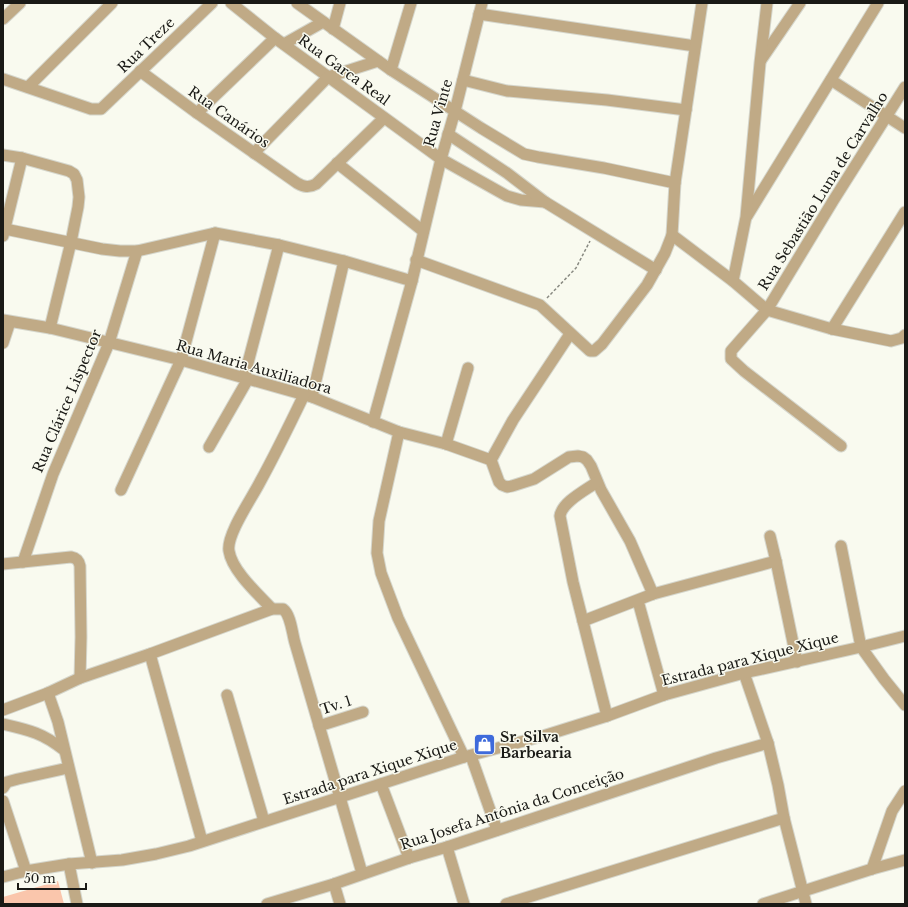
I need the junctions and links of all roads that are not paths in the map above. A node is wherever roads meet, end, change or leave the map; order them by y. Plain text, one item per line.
1 (20, 3) edge
2 (112, 3) edge
3 (212, 3) edge
4 (231, 3) edge
5 (297, 3) edge
6 (340, 3) edge
7 (411, 3) edge
8 (702, 3) edge
9 (767, 3) edge
10 (800, 3) edge
11 (878, 3) edge
12 (481, 8) edge
13 (3, 19) edge
14 (322, 22) junction
15 (333, 30) junction
16 (280, 41) junction
17 (695, 46) junction
18 (378, 61) junction
19 (760, 62) junction
20 (392, 70) junction
21 (140, 71) junction
22 (328, 77) junction
23 (3, 79) edge
24 (463, 80) junction
25 (831, 80) junction
26 (28, 87) junction
27 (905, 87) edge
28 (686, 110) junction
29 (455, 111) junction
30 (197, 113) junction
31 (887, 117) junction
32 (384, 118) junction
33 (905, 128) edge
34 (448, 134) junction
35 (254, 153) junction
36 (3, 155) edge
37 (22, 158) junction
38 (441, 159) junction
39 (337, 163) junction
40 (675, 183) junction
41 (545, 202) junction
42 (905, 212) edge
43 (746, 217) junction
44 (423, 231) junction
45 (4, 233) edge
46 (215, 233) junction
47 (672, 235) junction
48 (71, 242) junction
49 (279, 245) junction
50 (137, 251) junction
51 (416, 260) junction
52 (344, 261) junction
53 (656, 270) junction
54 (412, 280) junction
55 (733, 281) junction
56 (767, 310) junction
57 (6, 321) edge
58 (50, 328) junction
59 (832, 329) junction
60 (570, 334) junction
61 (905, 335) edge
62 (3, 342) edge
63 (110, 343) junction
64 (180, 360) junction
65 (468, 368) dead end
66 (246, 378) junction
67 (308, 396) junction
68 (374, 422) junction
69 (400, 432) junction
70 (446, 444) junction
71 (840, 446) dead end
72 (210, 447) dead end
73 (491, 460) junction
74 (597, 482) junction
75 (121, 490) dead end
76 (770, 536) dead end
77 (841, 546) dead end
78 (776, 561) junction
79 (23, 562) junction
80 (3, 564) edge
81 (653, 594) junction
82 (638, 601) junction
83 (272, 609) junction
84 (583, 621) junction
85 (905, 636) edge
86 (861, 648) junction
87 (150, 654) junction
88 (797, 662) junction
89 (744, 673) junction
90 (80, 678) junction
91 (48, 694) junction
92 (227, 695) dead end
93 (664, 695) junction
94 (905, 705) edge
95 (3, 710) edge
96 (363, 712) dead end
97 (607, 716) junction
98 (3, 724) edge
99 (319, 726) junction
100 (768, 743) junction
101 (64, 750) junction
102 (468, 756) junction
103 (68, 768) junction
104 (381, 784) junction
105 (3, 788) edge
106 (905, 791) edge
107 (339, 797) junction
108 (3, 801) edge
109 (784, 818) junction
110 (264, 821) junction
111 (497, 830) junction
112 (202, 841) junction
113 (447, 847) junction
114 (409, 858) junction
115 (905, 860) edge
116 (92, 863) junction
117 (69, 864) junction
118 (872, 869) junction
119 (26, 871) junction
120 (362, 874) junction
121 (3, 877) edge
122 (334, 884) junction
123 (802, 892) junction
124 (76, 904) edge
125 (267, 904) edge
126 (340, 904) edge
127 (464, 904) edge
128 (506, 904) edge
129 (763, 904) edge
130 (806, 904) edge

1 - 13 street
2 - 26 street
3 - 21 street, Rua Treze
4 - 16 street, Rua Garca Real
5 - 14 street
6 - 15 street
7 - 20 street
8 - 17 street
9 - 19 street
10 - 19 street
11 - 25 street
12 - 17 street
12 - 24 street, Rua Vinte
14 - 15 street
14 - 16 street
15 - 18 street
16 - 22 street, Rua Garca Real
16 - 30 street
17 - 28 street
18 - 20 street
18 - 22 street
19 - 43 street
20 - 29 street
21 - 26 street, Rua Treze
21 - 30 street, Rua Canários
22 - 32 street, Rua Garca Real
22 - 35 street
23 - 26 street
24 - 28 street
24 - 29 street, Rua Vinte
25 - 31 street
25 - 43 street
27 - 31 street, Rua Sebastião Luna de Carvalho
28 - 40 street
29 - 34 street, Rua Vinte
29 - 40 street
30 - 35 street, Rua Canários
31 - 33 street
31 - 56 street, Rua Sebastião Luna de Carvalho
32 - 38 street, Rua Garca Real
32 - 39 street
34 - 38 street, Rua Vinte
34 - 41 street
35 - 39 street, Rua Canários
36 - 37 street
37 - 45 street
37 - 48 street
38 - 41 street, Rua Garca Real
38 - 44 street, Rua Vinte
39 - 44 street
40 - 47 street
41 - 53 street
42 - 59 street
43 - 55 street
44 - 51 street, Rua Vinte
45 - 48 street
46 - 49 street
46 - 50 street
46 - 64 street
47 - 53 street
47 - 55 street
48 - 50 street
48 - 58 street
49 - 52 street
49 - 66 street
50 - 63 street, Rua Clárice Lispector
51 - 54 street, Rua Vinte
51 - 60 street
52 - 54 street
52 - 67 street
53 - 60 street
54 - 68 street, Rua Vinte
55 - 56 street
56 - 59 street
56 - 71 street, Rua Sebastião Luna de Carvalho
57 - 58 street, Rua Maria Auxiliadora
57 - 62 street
58 - 63 street, Rua Maria Auxiliadora
59 - 61 street
60 - 73 street
63 - 64 street, Rua Maria Auxiliadora
63 - 79 street, Rua Clárice Lispector
64 - 66 street, Rua Maria Auxiliadora
64 - 75 street
65 - 70 street
66 - 67 street, Rua Maria Auxiliadora
66 - 72 street
67 - 68 street, Rua Maria Auxiliadora
67 - 83 street
68 - 69 street, Rua Maria Auxiliadora
69 - 70 street, Rua Maria Auxiliadora
69 - 102 street
70 - 73 street, Rua Maria Auxiliadora
73 - 74 street
74 - 81 street
74 - 84 street
76 - 78 street
77 - 86 street
78 - 81 street
78 - 88 street
79 - 80 street
79 - 90 street
81 - 82 street
82 - 84 street
82 - 93 street
83 - 87 street
83 - 99 street
84 - 97 street
85 - 86 street, Estrada para Xique Xique
86 - 88 street, Estrada para Xique Xique
86 - 94 street
87 - 90 street
87 - 112 street
88 - 89 street, Estrada para Xique Xique
89 - 93 street, Estrada para Xique Xique
89 - 100 street
90 - 91 street
91 - 95 street
91 - 101 street
92 - 110 street
93 - 97 street, Estrada para Xique Xique
96 - 99 street, Tv. 1
97 - 102 street, Estrada para Xique Xique
98 - 101 street
99 - 107 street
100 - 109 street
100 - 111 street, Rua Josefa Antônia da Conceição
101 - 103 street
102 - 104 street, Estrada para Xique Xique
102 - 111 street
103 - 105 street
103 - 116 street
104 - 107 street, Estrada para Xique Xique
104 - 114 street
106 - 118 street
107 - 110 street, Estrada para Xique Xique
107 - 120 street
108 - 119 street
109 - 123 street
109 - 128 street
110 - 112 street, Estrada para Xique Xique
111 - 113 street, Rua Josefa Antônia da Conceição
112 - 116 street, Estrada para Xique Xique
113 - 114 street, Rua Josefa Antônia da Conceição
113 - 127 street
114 - 120 street, Rua Josefa Antônia da Conceição
115 - 118 street
116 - 117 street, Estrada para Xique Xique
117 - 119 street, Estrada para Xique Xique
117 - 124 street
118 - 123 street
119 - 121 street, Estrada para Xique Xique
120 - 122 street, Rua Josefa Antônia da Conceição
122 - 125 street, Rua Josefa Antônia da Conceição
122 - 126 street
123 - 129 street
123 - 130 street

